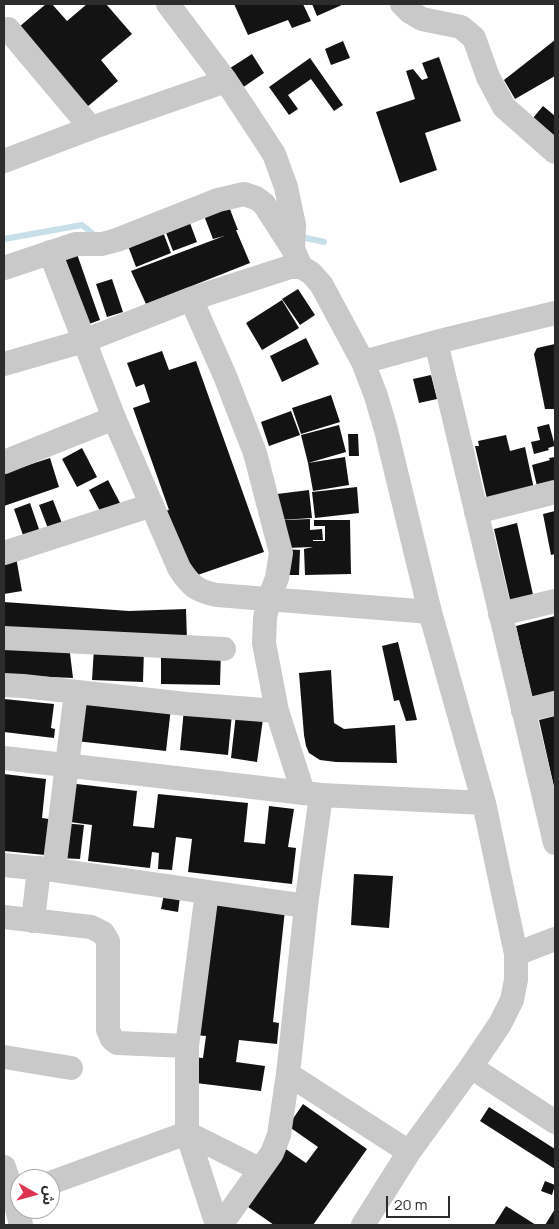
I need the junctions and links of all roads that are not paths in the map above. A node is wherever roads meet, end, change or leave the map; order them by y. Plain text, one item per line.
1 (168, 4) edge
2 (402, 4) edge
3 (5, 28) edge
4 (226, 81) junction
5 (90, 128) junction
6 (555, 152) edge
7 (4, 161) edge
8 (50, 252) junction
9 (297, 258) junction
10 (4, 268) edge
11 (191, 299) junction
12 (555, 312) edge
13 (84, 341) junction
14 (436, 342) junction
15 (363, 362) junction
16 (4, 364) edge
17 (114, 418) junction
18 (4, 462) edge
19 (555, 492) edge
20 (152, 506) junction
21 (476, 512) junction
22 (4, 553) edge
23 (269, 599) junction
24 (555, 601) edge
25 (430, 612) junction
26 (500, 614) junction
27 (4, 638) edge
28 (224, 649) dead end
29 (4, 685) edge
30 (76, 692) junction
31 (555, 703) edge
32 (277, 711) junction
33 (523, 711) junction
34 (4, 758) edge
35 (67, 765) junction
36 (312, 794) junction
37 (484, 803) junction
38 (552, 816) edge
39 (555, 844) edge
40 (4, 864) edge
41 (47, 869) junction
42 (207, 892) junction
43 (306, 906) junction
44 (4, 917) edge
45 (33, 921) junction
46 (555, 939) edge
47 (516, 954) junction
48 (186, 1046) junction
49 (4, 1057) edge
50 (472, 1067) junction
51 (71, 1068) dead end
52 (288, 1074) junction
53 (555, 1122) edge
54 (186, 1133) junction
55 (409, 1152) junction
56 (4, 1167) edge
57 (260, 1169) junction
58 (60, 1179) edge
59 (10, 1180) edge
60 (219, 1225) edge
61 (362, 1225) edge

1 - 4 street
2 - 6 street
3 - 5 street
4 - 5 street
4 - 9 street
5 - 7 street
8 - 9 street
8 - 10 street
8 - 13 street
9 - 11 street
9 - 15 street
11 - 13 street
11 - 23 street
12 - 14 street
13 - 16 street
13 - 17 street
14 - 15 street
14 - 21 street
15 - 25 street
17 - 18 street
17 - 20 street
19 - 21 street
20 - 22 street
20 - 23 street
21 - 26 street
23 - 25 street
23 - 32 street
24 - 26 street
25 - 37 street
26 - 33 street
27 - 28 street
29 - 30 street
30 - 32 street
30 - 35 street
31 - 33 street
32 - 36 street
33 - 38 street
34 - 35 street
35 - 36 street
35 - 41 street
36 - 37 street
36 - 43 street
37 - 47 street
38 - 39 street
40 - 41 street
41 - 42 street
41 - 45 street
42 - 43 street
42 - 48 street
43 - 52 street
44 - 45 street
45 - 48 street
46 - 47 street
47 - 50 street
48 - 54 street
49 - 51 street
50 - 53 street
50 - 55 street
52 - 55 street
52 - 57 street
54 - 57 street
54 - 58 street
54 - 60 street
55 - 61 street
56 - 59 street
57 - 60 street

